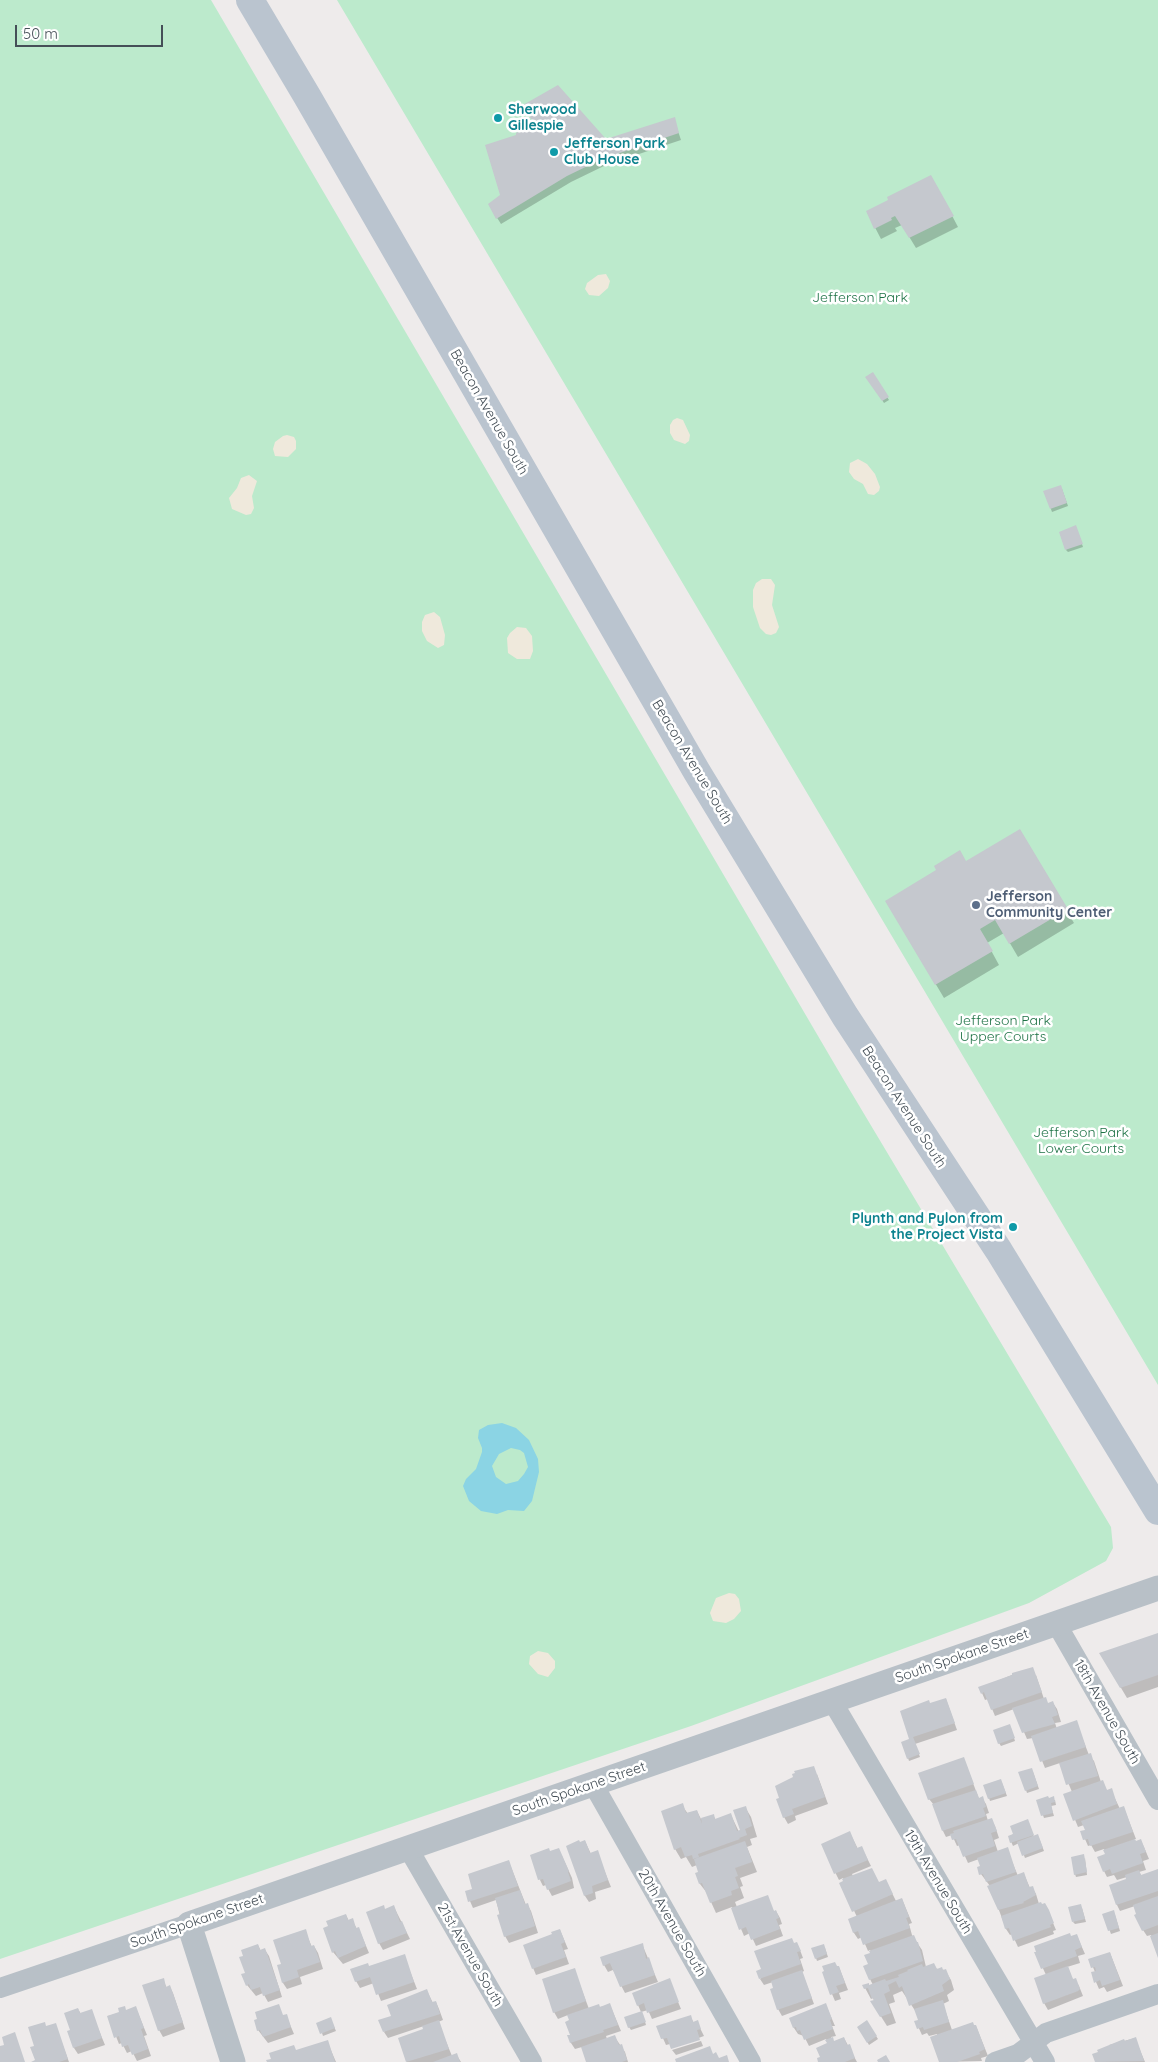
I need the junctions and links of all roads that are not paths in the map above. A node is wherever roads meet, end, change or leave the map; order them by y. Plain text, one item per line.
1 (250, 0) edge
2 (1158, 1511) edge
3 (1158, 1588) edge
4 (1056, 1623) junction
5 (832, 1701) junction
6 (593, 1784) junction
7 (1158, 1800) edge
8 (408, 1848) junction
9 (189, 1924) junction
10 (0, 1988) edge
11 (1158, 1994) edge
12 (1033, 2042) junction
13 (233, 2062) edge
14 (532, 2062) edge
15 (751, 2062) edge
16 (995, 2062) edge
17 (1045, 2062) edge

1 - 2 main road, Beacon Avenue South
3 - 4 street, South Spokane Street
4 - 5 street, South Spokane Street
4 - 7 street, 18th Avenue South
5 - 6 street, South Spokane Street
5 - 12 street, 19th Avenue South
6 - 8 street, South Spokane Street
6 - 15 street, 20th Avenue South
8 - 9 street, South Spokane Street
8 - 14 street, 21st Avenue South
9 - 10 street, South Spokane Street
9 - 13 street
11 - 12 street
12 - 16 street
12 - 17 street, 19th Avenue South

